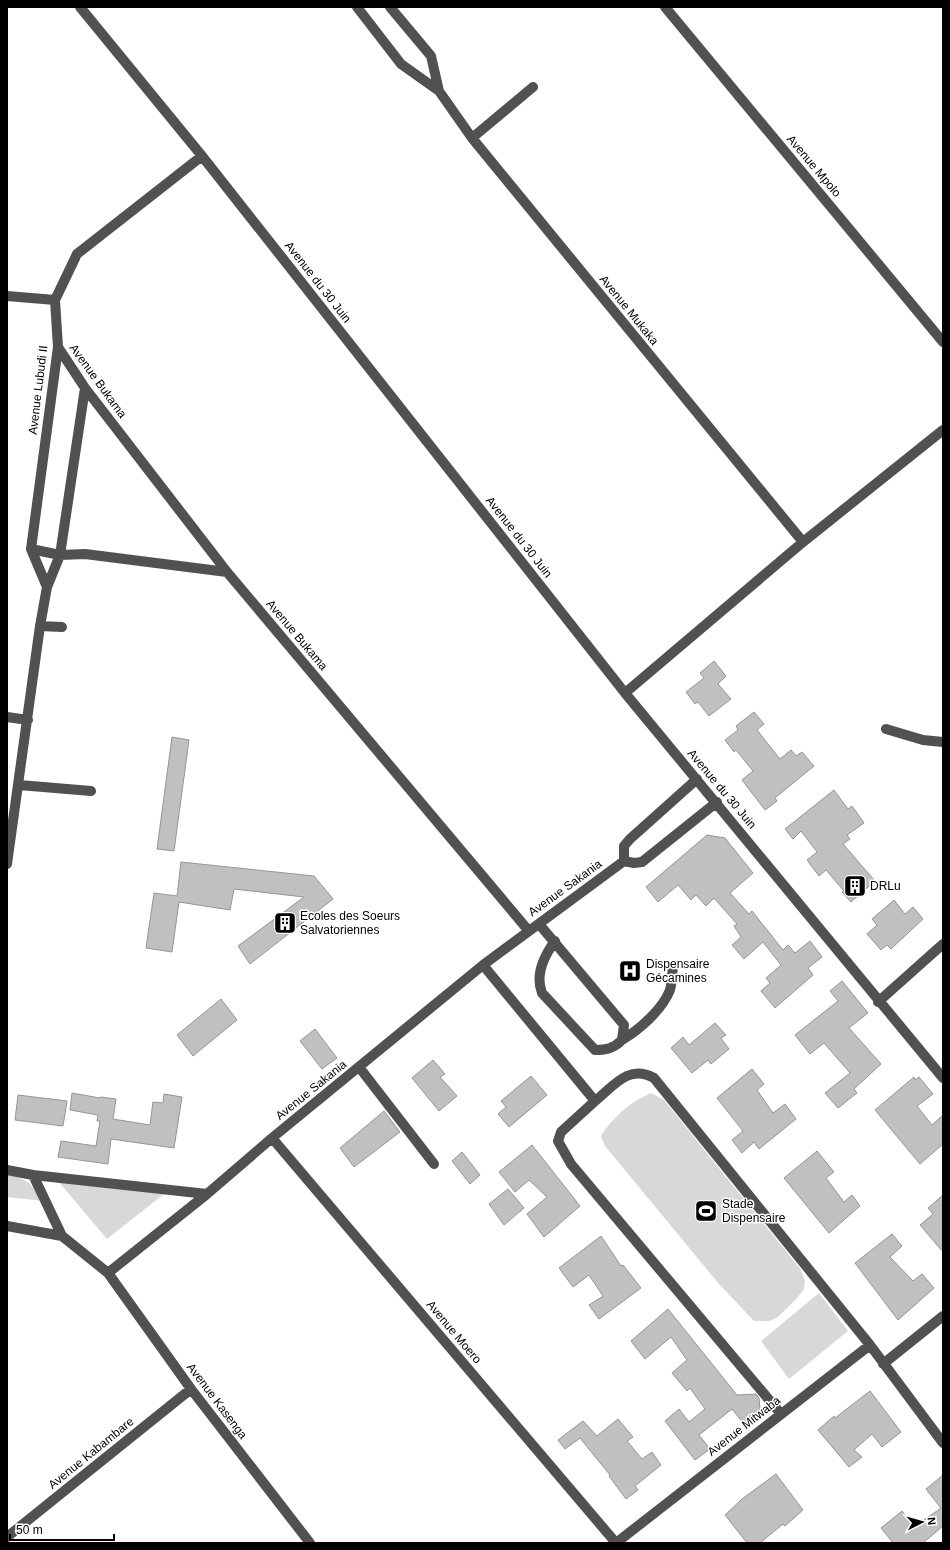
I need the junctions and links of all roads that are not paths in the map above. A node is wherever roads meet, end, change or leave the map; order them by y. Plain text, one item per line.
1 (80, 7) edge
2 (357, 7) edge
3 (390, 7) edge
4 (665, 7) edge
5 (533, 87) dead end
6 (438, 91) junction
7 (472, 138) junction
8 (202, 156) junction
9 (7, 296) edge
10 (55, 300) junction
11 (943, 342) edge
12 (58, 347) junction
13 (85, 388) junction
14 (943, 430) edge
15 (803, 542) junction
16 (31, 549) junction
17 (60, 555) junction
18 (226, 572) junction
19 (47, 587) junction
20 (40, 626) junction
21 (62, 627) dead end
22 (625, 693) junction
23 (7, 717) edge
24 (28, 720) junction
25 (886, 729) dead end
26 (943, 742) edge
27 (697, 779) junction
28 (19, 785) junction
29 (91, 791) dead end
30 (717, 802) junction
31 (624, 861) junction
32 (7, 864) edge
33 (539, 924) junction
34 (528, 930) junction
35 (555, 941) junction
36 (943, 944) edge
37 (484, 965) junction
38 (673, 968) dead end
39 (878, 1002) junction
40 (622, 1040) junction
41 (359, 1067) junction
42 (943, 1078) edge
43 (595, 1101) junction
44 (272, 1138) junction
45 (434, 1164) dead end
46 (7, 1170) edge
47 (33, 1175) junction
48 (207, 1194) junction
49 (7, 1226) edge
50 (62, 1236) junction
51 (108, 1273) junction
52 (943, 1316) edge
53 (870, 1345) junction
54 (883, 1364) junction
55 (191, 1390) junction
56 (781, 1414) junction
57 (943, 1443) edge
58 (7, 1537) edge
59 (310, 1543) edge
60 (616, 1543) edge

1 - 8 street, Avenue du 30 Juin
2 - 6 street, Avenue Mukaka
3 - 6 street, Avenue Mukaka
4 - 11 street, Avenue Mpolo
5 - 7 street
6 - 7 street, Avenue Mukaka
7 - 15 street, Avenue Mukaka
8 - 10 street, Avenue Lubudi II
8 - 22 street, Avenue du 30 Juin
9 - 10 street
10 - 12 street, Avenue Lubudi II
12 - 13 street, Avenue Bukama
12 - 16 street, Avenue Lubudi II
13 - 17 street
13 - 18 street, Avenue Bukama
14 - 15 street
15 - 22 street
16 - 17 street
16 - 19 street
17 - 18 street
17 - 19 street
18 - 34 street, Avenue Bukama
19 - 20 street
20 - 21 street
20 - 24 street
22 - 27 street, Avenue du 30 Juin
23 - 24 street
24 - 28 street
25 - 26 street
27 - 30 street, Avenue du 30 Juin
27 - 31 street
28 - 29 street
28 - 32 street
30 - 31 street
30 - 39 street, Avenue du 30 Juin
31 - 33 street, Avenue Sakania
33 - 34 street, Avenue Sakania
33 - 35 street
34 - 37 street, Avenue Sakania
35 - 40 street
35 - 40 street
36 - 39 street
37 - 41 street, Avenue Sakania
37 - 43 street
38 - 40 street
39 - 42 street, Avenue du 30 Juin
41 - 44 street, Avenue Sakania
41 - 45 street
43 - 53 street
43 - 56 street
44 - 48 street, Avenue Sakania
44 - 60 street, Avenue Moero
46 - 47 street
47 - 48 street
47 - 50 street
48 - 51 street, Avenue Sakania
49 - 50 street
50 - 51 street
51 - 55 street, Avenue Kasenga
52 - 54 street
53 - 54 street
53 - 56 street, Avenue Mitwaba
54 - 57 street
55 - 58 street, Avenue Kabambare
55 - 59 street, Avenue Kasenga
56 - 60 street, Avenue Mitwaba

